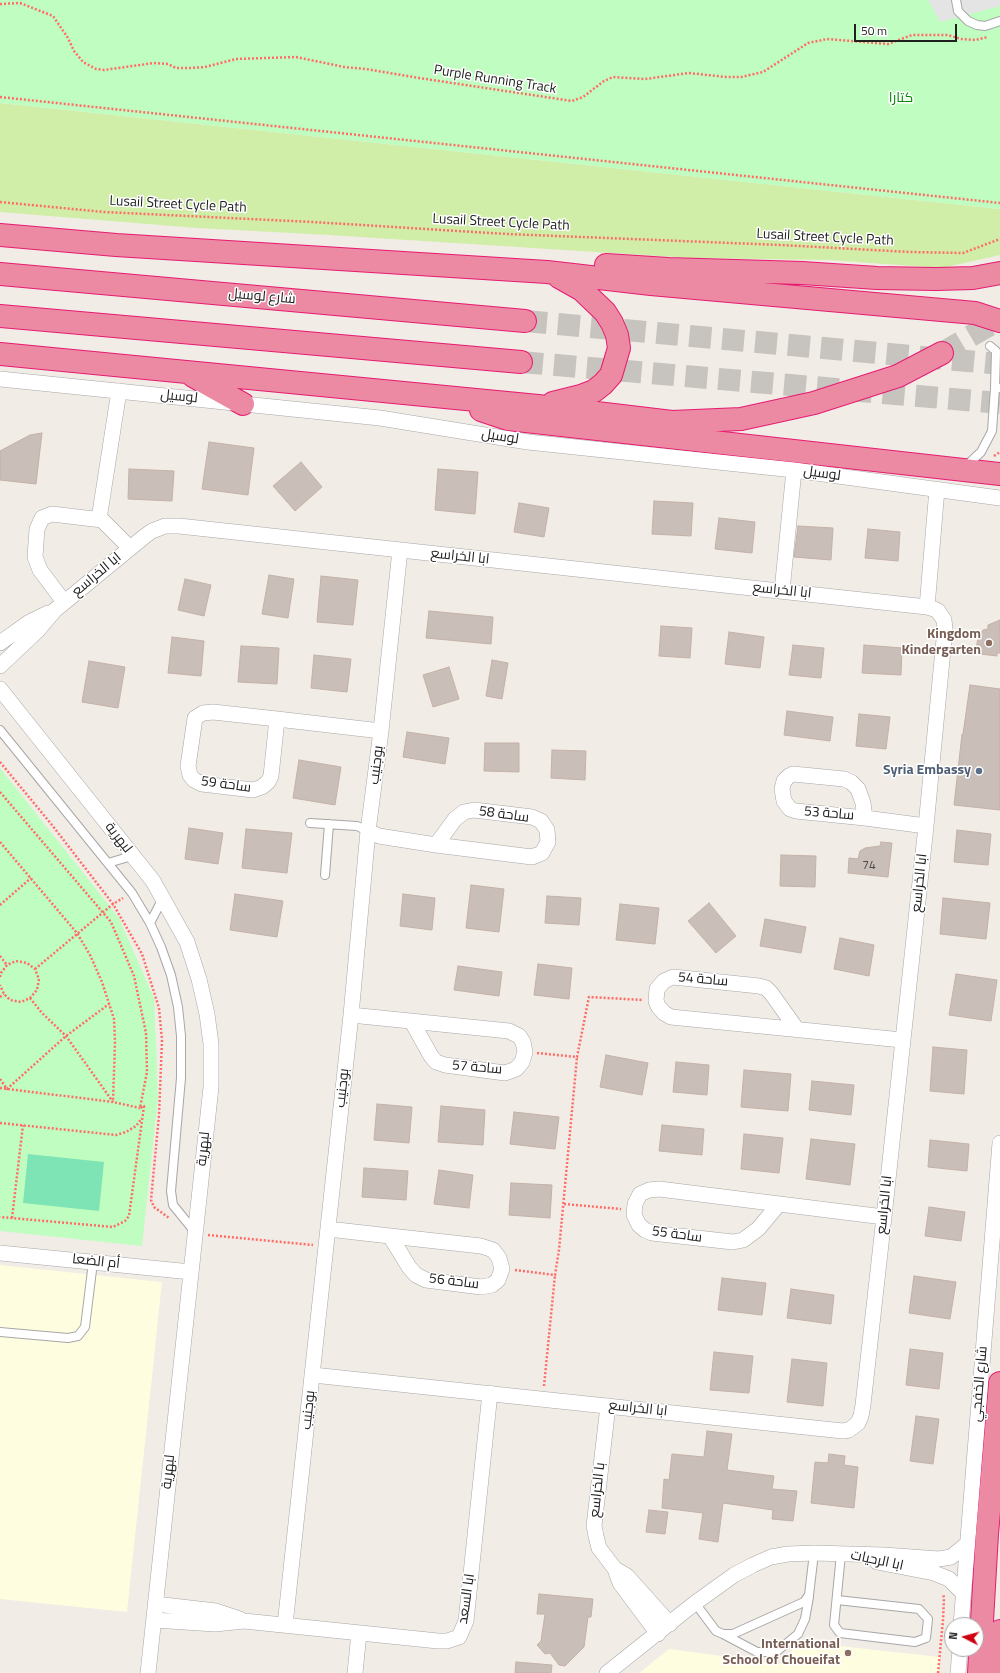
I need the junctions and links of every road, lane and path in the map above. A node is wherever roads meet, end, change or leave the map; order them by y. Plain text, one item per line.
1 (956, 0) edge
2 (0, 4) edge
3 (1000, 20) edge
4 (993, 34) dead end
5 (0, 97) edge
6 (0, 202) edge
7 (1000, 202) edge
8 (0, 235) edge
9 (1000, 239) edge
10 (393, 262) junction
11 (547, 272) junction
12 (1000, 273) edge
13 (0, 274) edge
14 (0, 316) edge
15 (525, 321) tunnel mouth
16 (1000, 321) edge
17 (990, 346) dead end
18 (942, 353) tunnel mouth
19 (0, 354) edge
20 (522, 362) tunnel mouth
21 (185, 372) junction
22 (0, 379) edge
23 (998, 388) edge
24 (119, 391) junction
25 (442, 397) junction
26 (243, 404) junction
27 (538, 406) junction
28 (794, 470) junction
29 (961, 470) junction
30 (1000, 474) edge
31 (937, 489) junction
32 (1000, 498) edge
33 (99, 519) junction
34 (130, 548) junction
35 (400, 550) junction
36 (782, 591) junction
37 (59, 606) junction
38 (927, 607) junction
39 (0, 643) edge
40 (0, 666) edge
41 (0, 689) edge
42 (277, 719) junction
43 (0, 730) edge
44 (381, 731) junction
45 (0, 762) edge
46 (0, 792) edge
47 (866, 818) junction
48 (310, 823) dead end
49 (330, 824) junction
50 (926, 826) junction
51 (368, 830) junction
52 (0, 842) edge
53 (436, 845) junction
54 (132, 856) junction
55 (108, 863) junction
56 (325, 875) dead end
57 (31, 878) junction
58 (132, 893) junction
59 (164, 897) junction
60 (113, 904) junction
61 (0, 905) edge
62 (103, 912) junction
63 (150, 923) junction
64 (77, 933) junction
65 (0, 956) edge
66 (7, 965) junction
67 (35, 969) junction
68 (0, 977) edge
69 (0, 985) edge
70 (4, 994) junction
71 (0, 997) edge
72 (30, 998) junction
73 (656, 1001) junction
74 (109, 1004) junction
75 (351, 1015) junction
76 (412, 1022) junction
77 (796, 1028) junction
78 (66, 1036) junction
79 (902, 1040) junction
80 (525, 1052) junction
81 (577, 1057) junction
82 (0, 1079) edge
83 (0, 1088) edge
84 (7, 1089) junction
85 (113, 1102) junction
86 (140, 1108) junction
87 (143, 1118) junction
88 (0, 1123) edge
89 (23, 1125) junction
90 (1000, 1143) edge
91 (564, 1204) junction
92 (779, 1204) junction
93 (635, 1211) junction
94 (0, 1217) edge
95 (884, 1217) junction
96 (12, 1218) junction
97 (171, 1220) dead end
98 (328, 1230) junction
99 (195, 1233) junction
100 (390, 1236) junction
101 (326, 1247) junction
102 (0, 1253) edge
103 (93, 1262) junction
104 (502, 1269) junction
105 (191, 1272) junction
106 (555, 1275) junction
107 (0, 1332) edge
108 (313, 1374) junction
109 (1000, 1383) edge
110 (490, 1393) junction
111 (543, 1399) junction
112 (608, 1406) junction
113 (967, 1544) junction
114 (814, 1553) junction
115 (841, 1554) junction
116 (615, 1569) junction
117 (942, 1576) junction
118 (963, 1594) junction
119 (809, 1595) junction
120 (837, 1600) junction
121 (695, 1603) junction
122 (155, 1604) junction
123 (962, 1617) edge
124 (154, 1620) junction
125 (244, 1621) junction
126 (670, 1624) junction
127 (286, 1625) junction
128 (1000, 1631) edge
129 (359, 1633) junction
130 (658, 1634) junction
131 (723, 1634) junction
132 (959, 1657) edge
133 (148, 1673) edge
134 (355, 1673) edge
135 (608, 1673) edge
136 (938, 1673) edge
137 (958, 1673) edge
138 (979, 1673) edge
139 (995, 1673) edge

1 - 3 lane
2 - 4 path, Purple Running Track
5 - 7 path
6 - 9 path, Lusail Street Cycle Path
8 - 10 highway
10 - 11 highway
10 - 12 highway
11 - 16 highway
11 - 27 highway
13 - 15 highway, شارع لوسيل
14 - 20 highway
17 - 23 lane
18 - 27 highway
19 - 21 highway
21 - 25 highway
21 - 26 highway
22 - 24 street, لوسيل
23 - 29 lane
24 - 26 street, لوسيل
24 - 33 street
25 - 27 highway
25 - 29 highway
26 - 28 street, لوسيل
28 - 31 street, لوسيل
28 - 36 street
29 - 30 highway
31 - 32 street, لوسيل
31 - 38 street
33 - 34 street, ابا الخراسع
33 - 37 street, ابا الخراسع
34 - 35 street, ابا الخراسع
34 - 37 street, ابا الخراسع
35 - 36 street, ابا الخراسع
35 - 44 street, بوجنيب
36 - 38 street, ابا الخراسع
37 - 39 street, ابا الخراسع
37 - 40 street, ابا الخراسع
38 - 50 street, ابا الخراسع
41 - 54 street, لبهرية
42 - 42 street, ساحة 59
42 - 44 street, ساحة 59
43 - 55 lane
44 - 51 street, بوجنيب
45 - 60 path
46 - 62 path
47 - 47 street, ساحة 53
47 - 50 street, ساحة 53
48 - 49 lane
49 - 51 lane
49 - 56 lane
50 - 79 street, ابا الخراسع
51 - 53 street, ساحة 58
51 - 75 street, بوجنيب
52 - 57 path
53 - 53 street, ساحة 58
54 - 55 lane
54 - 59 street, لبهرية
55 - 58 lane
57 - 61 path
57 - 64 path
58 - 60 path
58 - 63 lane
59 - 63 lane
59 - 99 street, لبهرية
60 - 62 path
60 - 97 path
62 - 64 path
62 - 86 path
63 - 99 lane
64 - 67 path
64 - 74 path
65 - 66 path
66 - 67 path
66 - 68 path
67 - 72 path
69 - 70 path
70 - 71 path
70 - 72 path
72 - 78 path
73 - 77 street
73 - 77 street, ساحة 54
73 - 81 path
74 - 78 path
74 - 85 path
75 - 76 street
75 - 98 street, بوجنيب
76 - 80 street
76 - 80 street, ساحة 57
77 - 79 street
78 - 84 path
78 - 85 path
79 - 95 street, ابا الخراسع
80 - 81 path
81 - 91 path
82 - 84 path
83 - 84 path
84 - 85 path
85 - 86 path
86 - 87 path
87 - 89 path
87 - 96 path
88 - 89 path
89 - 96 path
90 - 113 street, شارع الخفجي
91 - 93 path
91 - 106 path
92 - 93 street
92 - 93 street, ساحة 55
92 - 95 street
94 - 96 path
95 - 112 street, ابا الخراسع
98 - 100 street
98 - 101 street, بوجنيب
99 - 101 path
99 - 105 street, لبهرية
100 - 104 street
100 - 104 street, ساحة 56
101 - 108 street, بوجنيب
102 - 103 street, أم الضعا
103 - 105 street, أم الضعا
103 - 107 lane
104 - 106 path
105 - 122 street, لبهرية
106 - 111 path
108 - 110 street, ابا الخراسع
108 - 127 street, بوجنيب
109 - 138 highway
110 - 111 street, ابا الخراسع
110 - 129 street, ابا السعد
111 - 112 street, ابا الخراسع
112 - 116 street, با الخراسع
113 - 115 street, ابا الرحيات
113 - 118 street, شارع الخفجي
114 - 115 street
114 - 119 lane
114 - 121 street
115 - 117 street, ابا الرحيات
115 - 120 lane
116 - 126 street, با الخراسع
116 - 130 street, با الخراسع
117 - 118 street, ابا الرحيات
117 - 136 path
118 - 123 street, شارع الخفجي
119 - 131 lane
119 - 131 lane
120 - 120 lane
121 - 126 street
121 - 131 lane
122 - 124 street, لبهرية
122 - 125 street, ابا السعد
124 - 125 street, ابا السعد
124 - 133 street, لبهرية
125 - 127 street, ابا السعد
126 - 130 street
127 - 129 street, ابا السعد
128 - 139 highway
129 - 134 street
130 - 135 street
132 - 137 street

